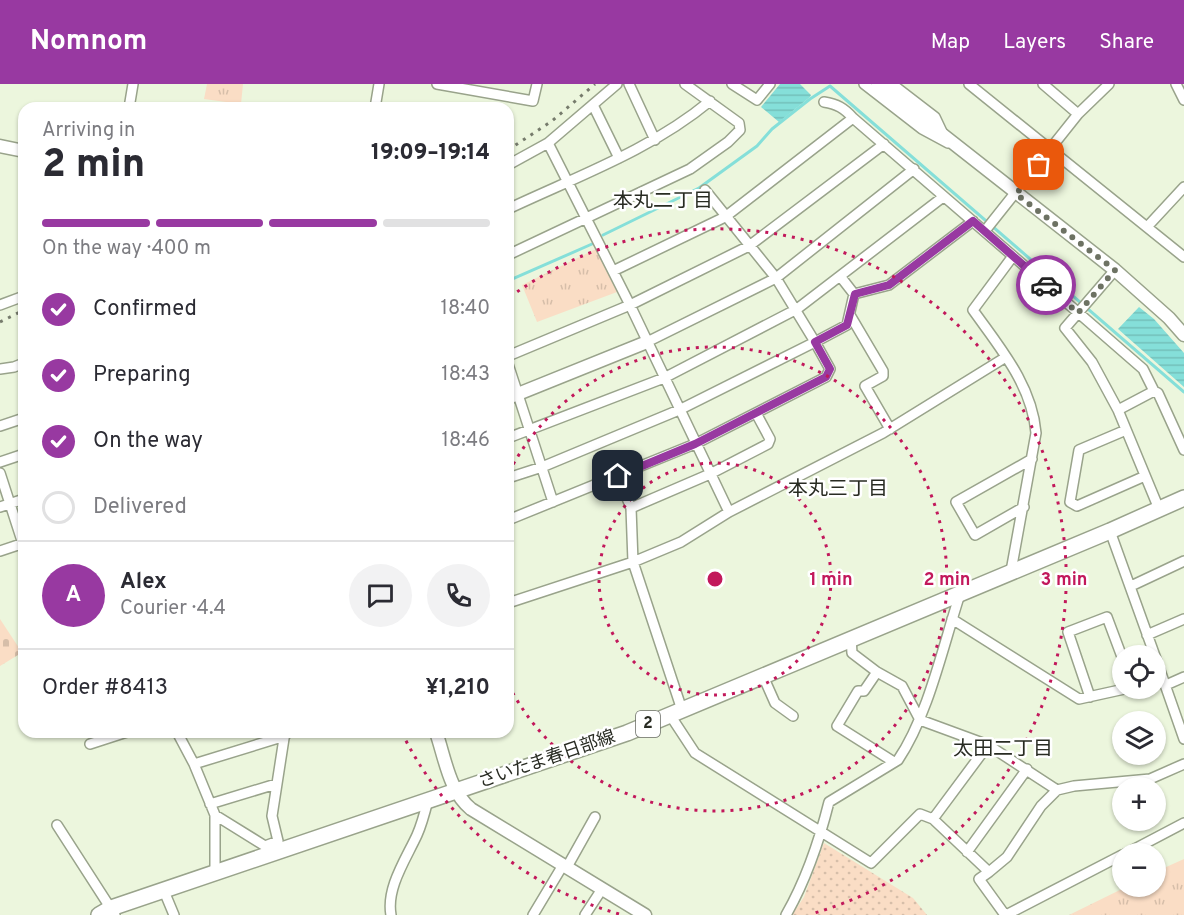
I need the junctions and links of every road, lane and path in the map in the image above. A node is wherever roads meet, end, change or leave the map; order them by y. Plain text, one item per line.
1 (133, 84) edge
2 (379, 84) edge
3 (437, 84) edge
4 (537, 84) edge
5 (617, 84) edge
6 (629, 84) edge
7 (685, 84) edge
8 (732, 84) edge
9 (770, 84) edge
10 (864, 84) edge
11 (878, 84) edge
12 (892, 84) edge
13 (969, 84) edge
14 (1042, 84) edge
15 (1109, 84) edge
16 (1176, 84) edge
17 (1184, 100) edge
18 (710, 101) junction
19 (130, 102) edge
20 (376, 102) edge
21 (824, 102) dead end
22 (593, 105) junction
23 (1078, 114) junction
24 (853, 118) junction
25 (655, 140) junction
26 (950, 142) junction
27 (548, 143) junction
28 (884, 144) junction
29 (0, 146) edge
30 (18, 150) edge
31 (1050, 151) junction
32 (619, 158) junction
33 (514, 162) edge
34 (914, 169) junction
35 (568, 181) junction
36 (1184, 187) edge
37 (705, 190) dead end
38 (1016, 194) junction
39 (943, 197) junction
40 (514, 206) edge
41 (725, 217) junction
42 (585, 219) junction
43 (973, 221) junction
44 (988, 227) dead end
45 (1148, 227) junction
46 (749, 246) junction
47 (514, 252) edge
48 (1013, 256) junction
49 (1184, 257) edge
50 (1115, 270) junction
51 (613, 271) junction
52 (840, 276) junction
53 (776, 278) junction
54 (855, 294) junction
55 (18, 298) edge
56 (0, 305) edge
57 (630, 305) junction
58 (1083, 308) junction
59 (796, 309) junction
60 (850, 315) junction
61 (1184, 335) edge
62 (647, 342) junction
63 (815, 342) junction
64 (514, 353) edge
65 (1006, 357) junction
66 (18, 365) edge
67 (0, 369) edge
68 (664, 378) junction
69 (1154, 391) junction
70 (514, 397) edge
71 (514, 399) edge
72 (679, 410) junction
73 (1118, 410) junction
74 (756, 413) junction
75 (18, 420) edge
76 (0, 426) edge
77 (890, 429) junction
78 (1126, 430) junction
79 (531, 431) junction
80 (514, 436) edge
81 (695, 444) junction
82 (1184, 450) edge
83 (18, 456) edge
84 (1032, 459) junction
85 (0, 462) edge
86 (542, 467) junction
87 (0, 473) edge
88 (710, 474) junction
89 (514, 476) edge
90 (618, 476) junction
91 (1145, 476) junction
92 (1184, 498) edge
93 (18, 501) edge
94 (553, 502) junction
95 (10, 504) junction
96 (0, 507) edge
97 (1024, 507) junction
98 (631, 508) junction
99 (1159, 509) junction
100 (729, 512) junction
101 (514, 518) edge
102 (18, 527) edge
103 (1110, 531) junction
104 (18, 546) edge
105 (0, 551) edge
106 (1184, 561) edge
107 (633, 562) junction
108 (1011, 572) junction
109 (1131, 586) junction
110 (960, 594) junction
111 (514, 601) edge
112 (952, 619) junction
113 (1184, 620) edge
114 (1147, 635) junction
115 (851, 638) junction
116 (1118, 645) edge
117 (1151, 645) edge
118 (877, 672) junction
119 (763, 676) junction
120 (1184, 677) edge
121 (1166, 682) edge
122 (1112, 692) edge
123 (1166, 693) edge
124 (1090, 697) junction
125 (676, 713) junction
126 (793, 716) dead end
127 (920, 720) junction
128 (1183, 735) edge
129 (108, 738) edge
130 (180, 738) edge
131 (273, 738) edge
132 (284, 738) edge
133 (438, 738) edge
134 (90, 744) dead end
135 (988, 745) junction
136 (894, 762) junction
137 (194, 764) junction
138 (1184, 764) edge
139 (1027, 769) junction
140 (276, 784) junction
141 (1058, 790) junction
142 (456, 791) junction
143 (429, 800) junction
144 (210, 804) junction
145 (215, 815) junction
146 (595, 817) dead end
147 (933, 819) junction
148 (1184, 823) edge
149 (57, 825) dead end
150 (821, 832) junction
151 (1145, 843) edge
152 (966, 852) junction
153 (1112, 860) edge
154 (565, 866) junction
155 (989, 872) junction
156 (215, 873) junction
157 (602, 889) junction
158 (164, 891) junction
159 (109, 913) edge
160 (174, 915) edge
161 (391, 915) edge
162 (533, 915) edge
163 (585, 915) edge
164 (645, 915) edge
165 (786, 915) edge
166 (1006, 915) edge

1 - 19 street
2 - 20 street
3 - 4 street
5 - 22 street
6 - 25 street
7 - 18 street
8 - 9 street
10 - 26 street
11 - 26 street
12 - 26 street
13 - 31 street
14 - 23 street
15 - 23 street
16 - 17 street
18 - 25 street
18 - 42 street
21 - 24 street
22 - 27 street
22 - 32 street
23 - 31 street
24 - 28 street
24 - 41 street
25 - 32 street
26 - 38 street
27 - 33 street
27 - 35 street
28 - 34 street
28 - 46 street
29 - 30 street
31 - 38 street
31 - 45 street
32 - 35 street
34 - 39 street
34 - 53 street
35 - 40 street
35 - 42 street
36 - 45 street
37 - 41 street
38 - 44 street
38 - 50 street
39 - 43 street
39 - 52 street
41 - 46 street
41 - 51 street
42 - 47 street
42 - 51 street
43 - 48 street
43 - 54 street
45 - 49 street
46 - 53 street
46 - 57 street
48 - 58 street
48 - 65 street
50 - 58 street
50 - 61 street
51 - 57 street
52 - 54 street
52 - 59 street
53 - 59 street
53 - 62 street
54 - 60 street
55 - 56 street
57 - 62 street
57 - 64 street
58 - 69 street
58 - 73 street
59 - 63 street
59 - 68 street
60 - 63 street
60 - 77 street
62 - 68 street
62 - 70 street
63 - 72 street
63 - 74 street
65 - 77 street
65 - 84 street
66 - 67 street
68 - 72 street
68 - 79 street
69 - 73 street
69 - 82 street
71 - 79 street
72 - 81 street
72 - 86 street
73 - 78 street
74 - 81 street
74 - 88 street
75 - 76 street
77 - 100 street
78 - 91 street
78 - 91 street
79 - 80 street
79 - 86 street
81 - 88 street
81 - 90 street
83 - 85 street
84 - 97 street
84 - 97 street
86 - 89 street
86 - 94 street
87 - 95 street
88 - 98 street
88 - 100 street
90 - 94 street
90 - 98 street
91 - 99 street
92 - 99 main road, さいたま春日部線 / 2
93 - 95 street
94 - 101 street
95 - 96 street
95 - 102 street
97 - 108 street
98 - 107 street
99 - 103 main road, さいたま春日部線 / 2
100 - 107 street
103 - 108 main road, さいたま春日部線 / 2
103 - 109 street
104 - 105 street
106 - 109 street
107 - 111 street
107 - 125 street
108 - 110 main road, さいたま春日部線 / 2
109 - 114 street
110 - 112 street
110 - 115 main road, さいたま春日部線 / 2
112 - 124 street
112 - 127 street
113 - 114 street
114 - 117 street
115 - 118 street
115 - 119 main road, さいたま春日部線 / 2
116 - 124 street
118 - 127 street
118 - 136 street
119 - 125 main road, さいたま春日部線 / 2
119 - 126 street
120 - 121 street
122 - 124 street
123 - 128 street
125 - 142 main road, さいたま春日部線 / 2
125 - 150 street
127 - 135 street
127 - 136 street
129 - 134 street
130 - 137 street
131 - 137 street
132 - 140 street
133 - 142 street
135 - 139 street
135 - 147 street
136 - 150 street
137 - 144 street
138 - 141 street
139 - 141 street
139 - 152 street
140 - 144 street
140 - 145 street
141 - 155 street
142 - 143 main road, さいたま春日部線 / 2
142 - 154 street
143 - 156 main road, さいたま春日部線 / 2
143 - 161 street
144 - 145 street
145 - 156 street
146 - 154 street
147 - 150 street
147 - 152 street
148 - 151 street
149 - 159 street
150 - 165 street
152 - 155 street
153 - 166 street
154 - 157 street
154 - 162 street
155 - 166 street
156 - 158 main road, さいたま春日部線 / 2
157 - 163 street
157 - 164 street
158 - 159 main road, さいたま春日部線 / 2
158 - 160 street

